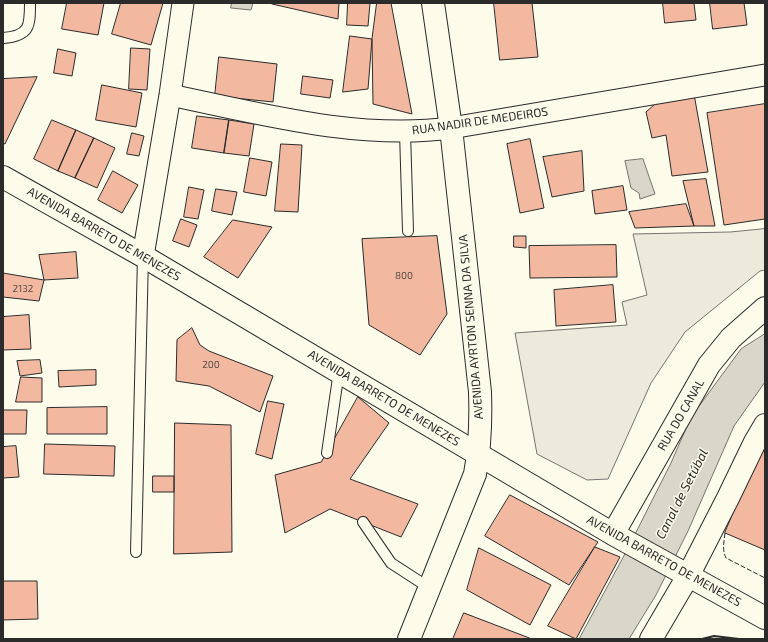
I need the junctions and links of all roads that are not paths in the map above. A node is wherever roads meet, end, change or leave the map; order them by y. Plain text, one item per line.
1 (30, 3) edge
2 (183, 3) edge
3 (433, 3) edge
4 (3, 38) edge
5 (765, 75) edge
6 (170, 95) junction
7 (451, 128) junction
8 (405, 132) junction
9 (3, 177) edge
10 (408, 231) dead end
11 (144, 256) junction
12 (765, 308) edge
13 (339, 371) junction
14 (765, 425) edge
15 (327, 453) dead end
16 (479, 455) junction
17 (363, 522) dead end
18 (621, 538) junction
19 (136, 552) dead end
20 (684, 574) junction
21 (428, 587) junction
22 (765, 618) edge
23 (409, 639) edge
24 (651, 639) edge

1 - 4 lane
2 - 6 street
3 - 7 main road, AVENIDA AYRTON SENNA DA SILVA
5 - 7 street, RUA NADIR DE MEDEIROS
6 - 8 street, RUA NADIR DE MEDEIROS
6 - 11 street
7 - 8 street, RUA NADIR DE MEDEIROS
7 - 16 main road, AVENIDA AYRTON SENNA DA SILVA
8 - 10 lane
9 - 11 main road, AVENIDA BARRETO DE MENEZES
11 - 13 main road, AVENIDA BARRETO DE MENEZES
11 - 19 lane
12 - 18 main road, RUA DO CANAL
13 - 15 lane
13 - 16 main road, AVENIDA BARRETO DE MENEZES
14 - 20 main road
16 - 18 main road, AVENIDA BARRETO DE MENEZES
16 - 21 main road, AVENIDA AYRTON SENNA DA SILVA
17 - 21 lane
18 - 20 main road, AVENIDA BARRETO DE MENEZES
20 - 22 main road, AVENIDA BARRETO DE MENEZES
20 - 24 main road
21 - 23 main road, AVENIDA AYRTON SENNA DA SILVA

